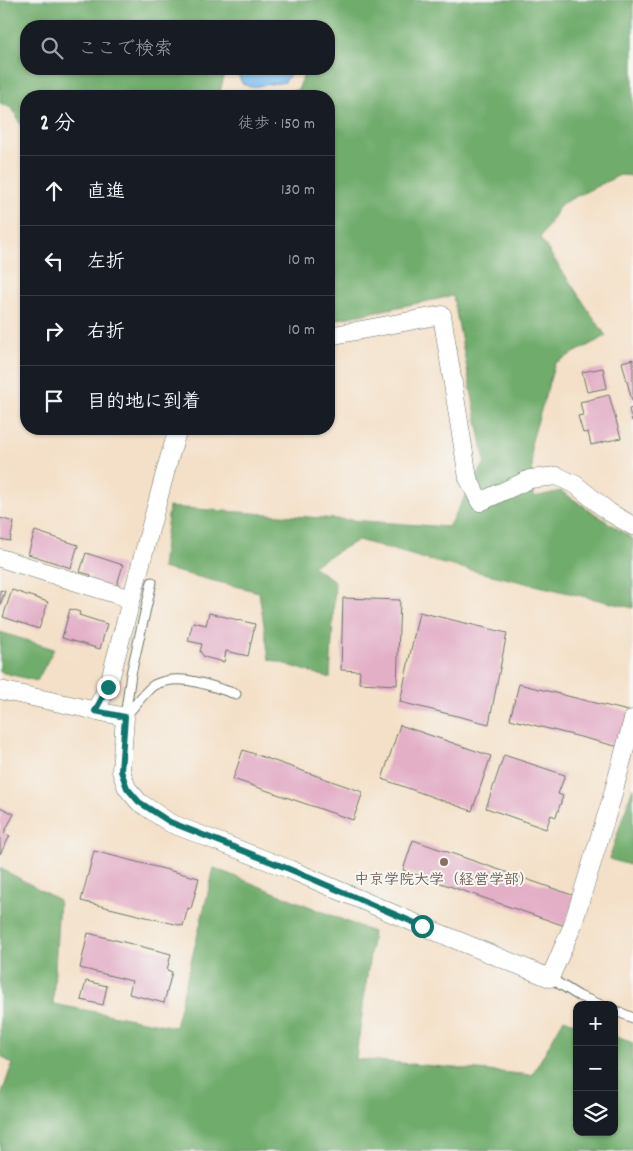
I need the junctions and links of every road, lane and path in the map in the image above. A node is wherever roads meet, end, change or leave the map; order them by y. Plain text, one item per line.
1 (335, 335) edge
2 (176, 435) edge
3 (633, 526) edge
4 (0, 558) edge
5 (152, 582) dead end
6 (131, 599) junction
7 (0, 690) edge
8 (236, 694) dead end
9 (95, 711) junction
10 (125, 717) junction
11 (633, 719) edge
12 (550, 978) junction
13 (591, 1001) edge
14 (618, 1012) edge
15 (633, 1018) edge

1 - 3 street
2 - 6 street
4 - 6 street
5 - 10 lane
6 - 9 street
7 - 9 street
8 - 10 lane
9 - 10 street
10 - 12 street
11 - 12 street
12 - 13 lane
14 - 15 lane

